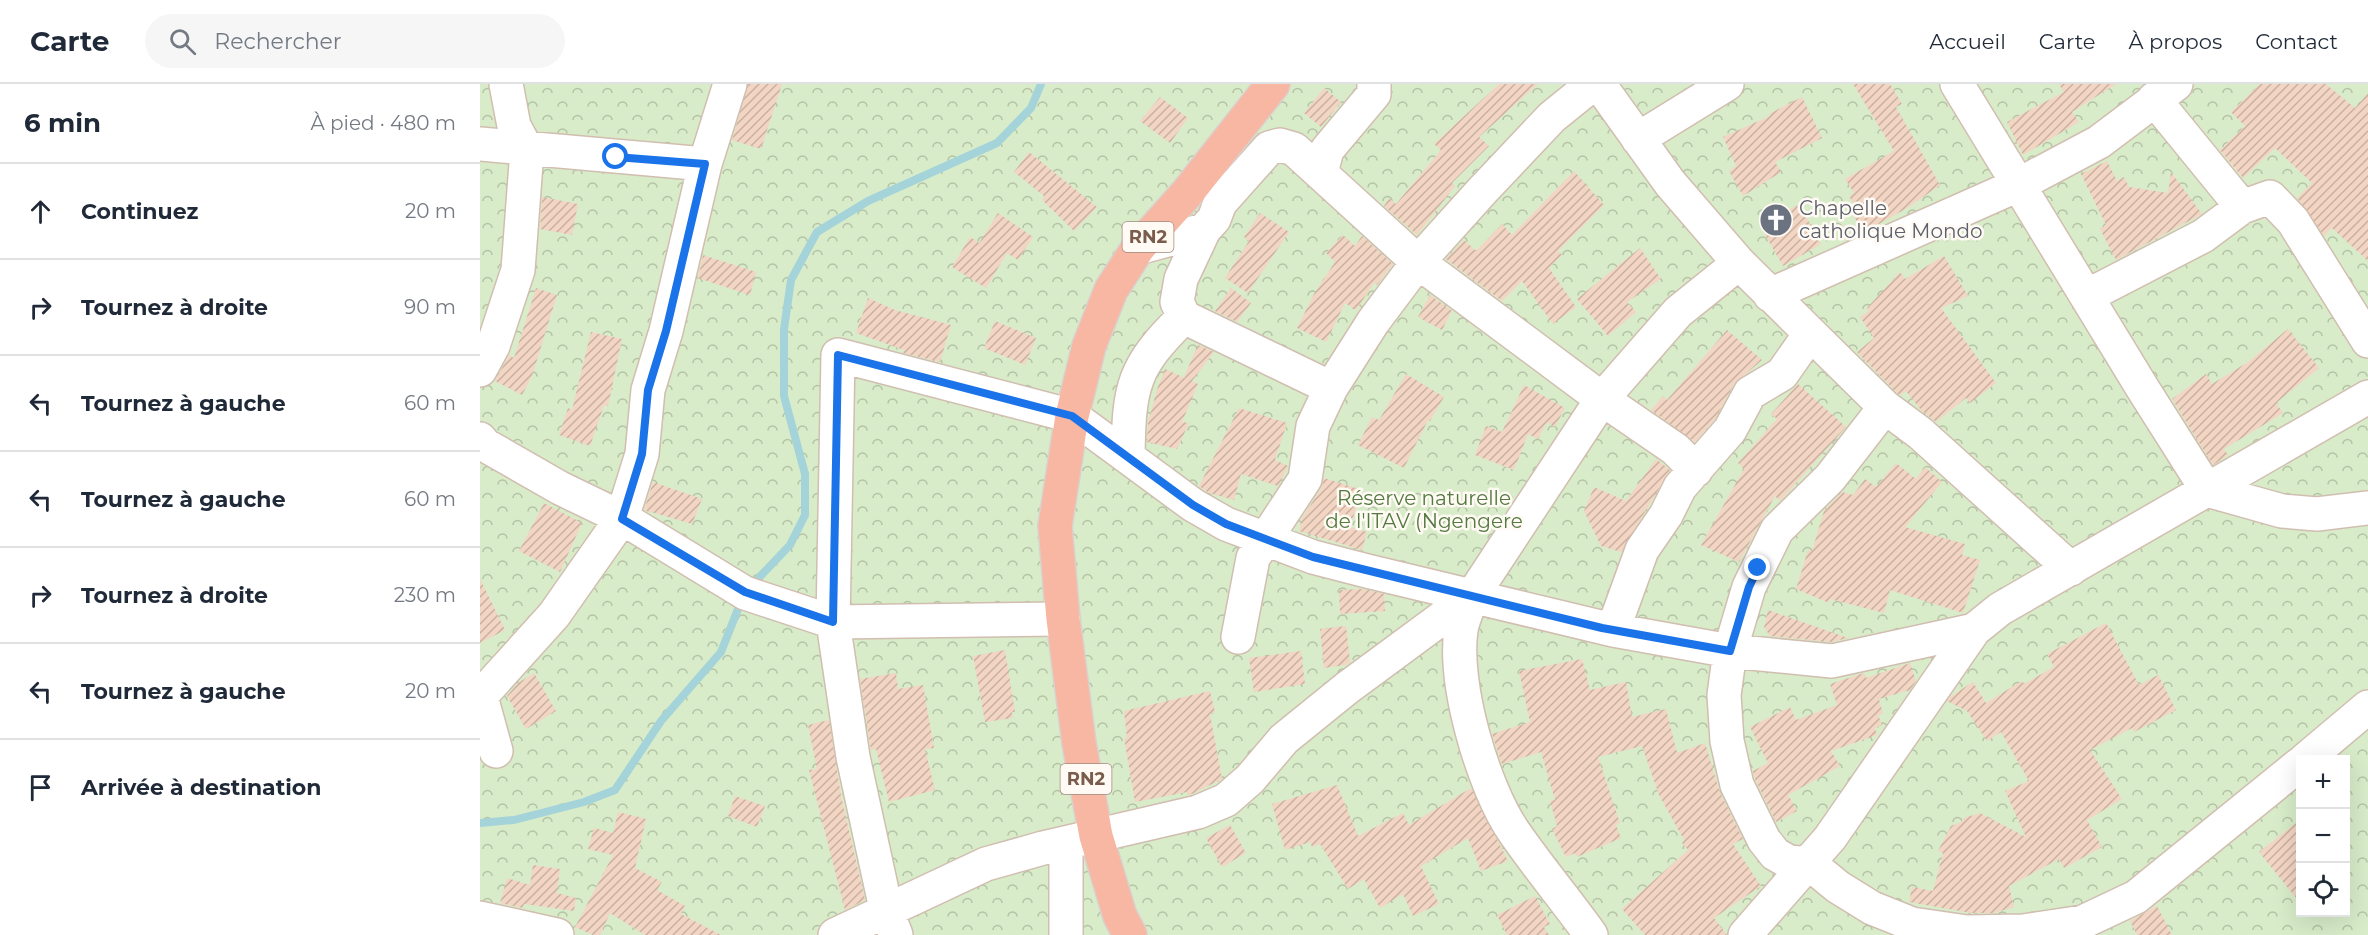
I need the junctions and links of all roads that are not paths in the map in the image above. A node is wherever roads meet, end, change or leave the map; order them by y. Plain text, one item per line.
1 (506, 84) edge
2 (730, 84) edge
3 (1273, 84) edge
4 (1374, 84) edge
5 (1593, 84) edge
6 (1599, 84) edge
7 (1727, 84) edge
8 (1960, 85) edge
9 (2165, 91) edge
10 (1638, 139) junction
11 (480, 144) edge
12 (527, 150) junction
13 (705, 164) junction
14 (1321, 173) junction
15 (2018, 185) junction
16 (2256, 202) junction
17 (1204, 230) junction
18 (1138, 248) junction
19 (1418, 262) junction
20 (1739, 263) junction
21 (1770, 294) junction
22 (2087, 296) junction
23 (1184, 316) junction
24 (1810, 334) junction
25 (2368, 341) edge
26 (480, 370) edge
27 (1331, 388) junction
28 (2368, 397) edge
29 (1602, 399) junction
30 (1885, 407) junction
31 (1072, 416) junction
32 (482, 445) edge
33 (1128, 458) junction
34 (1696, 470) junction
35 (2207, 490) junction
36 (2368, 508) edge
37 (622, 519) junction
38 (1266, 540) junction
39 (2071, 569) junction
40 (1473, 594) junction
41 (1063, 619) junction
42 (833, 622) junction
43 (1613, 630) junction
44 (1974, 630) junction
45 (1238, 637) dead end
46 (1730, 651) junction
47 (481, 695) edge
48 (2368, 707) edge
49 (496, 751) dead end
50 (2311, 755) edge
51 (2296, 768) edge
52 (1081, 840) junction
53 (1810, 864) junction
54 (480, 918) edge
55 (891, 922) edge
56 (556, 935) edge
57 (835, 935) edge
58 (1066, 935) edge
59 (1130, 935) edge
60 (1591, 935) edge
61 (1745, 935) edge

1 - 12 street
2 - 13 street
3 - 18 highway, RN2
4 - 14 street
5 - 19 street
6 - 10 street
7 - 10 street
8 - 15 street
9 - 15 street
9 - 16 street
10 - 20 street
11 - 12 street
12 - 13 street
12 - 26 street
13 - 37 street
14 - 17 street
14 - 19 street
15 - 21 street
15 - 22 street
16 - 22 street
16 - 25 street
17 - 18 street
17 - 23 street
18 - 31 highway, RN2
19 - 27 street
19 - 29 street
20 - 21 street
20 - 29 street
21 - 24 street
22 - 35 street
23 - 27 street
23 - 33 street
24 - 30 street
24 - 34 street
27 - 38 street
28 - 35 street
29 - 34 street
29 - 40 street
30 - 39 street
30 - 46 street
31 - 33 street
31 - 41 highway, RN2
31 - 42 street
32 - 37 street
33 - 38 street
34 - 43 street
35 - 36 street
35 - 39 street
37 - 42 street
37 - 47 street
38 - 40 street
38 - 45 street
39 - 44 street
40 - 43 street
40 - 52 street
40 - 60 street
41 - 42 street
41 - 52 highway, RN2
42 - 55 street
43 - 46 street
44 - 46 street
44 - 53 street
46 - 53 street
47 - 49 street
48 - 50 street
51 - 53 street
52 - 55 street
52 - 58 street
52 - 59 highway, RN2
53 - 61 street
54 - 56 street
55 - 57 street

